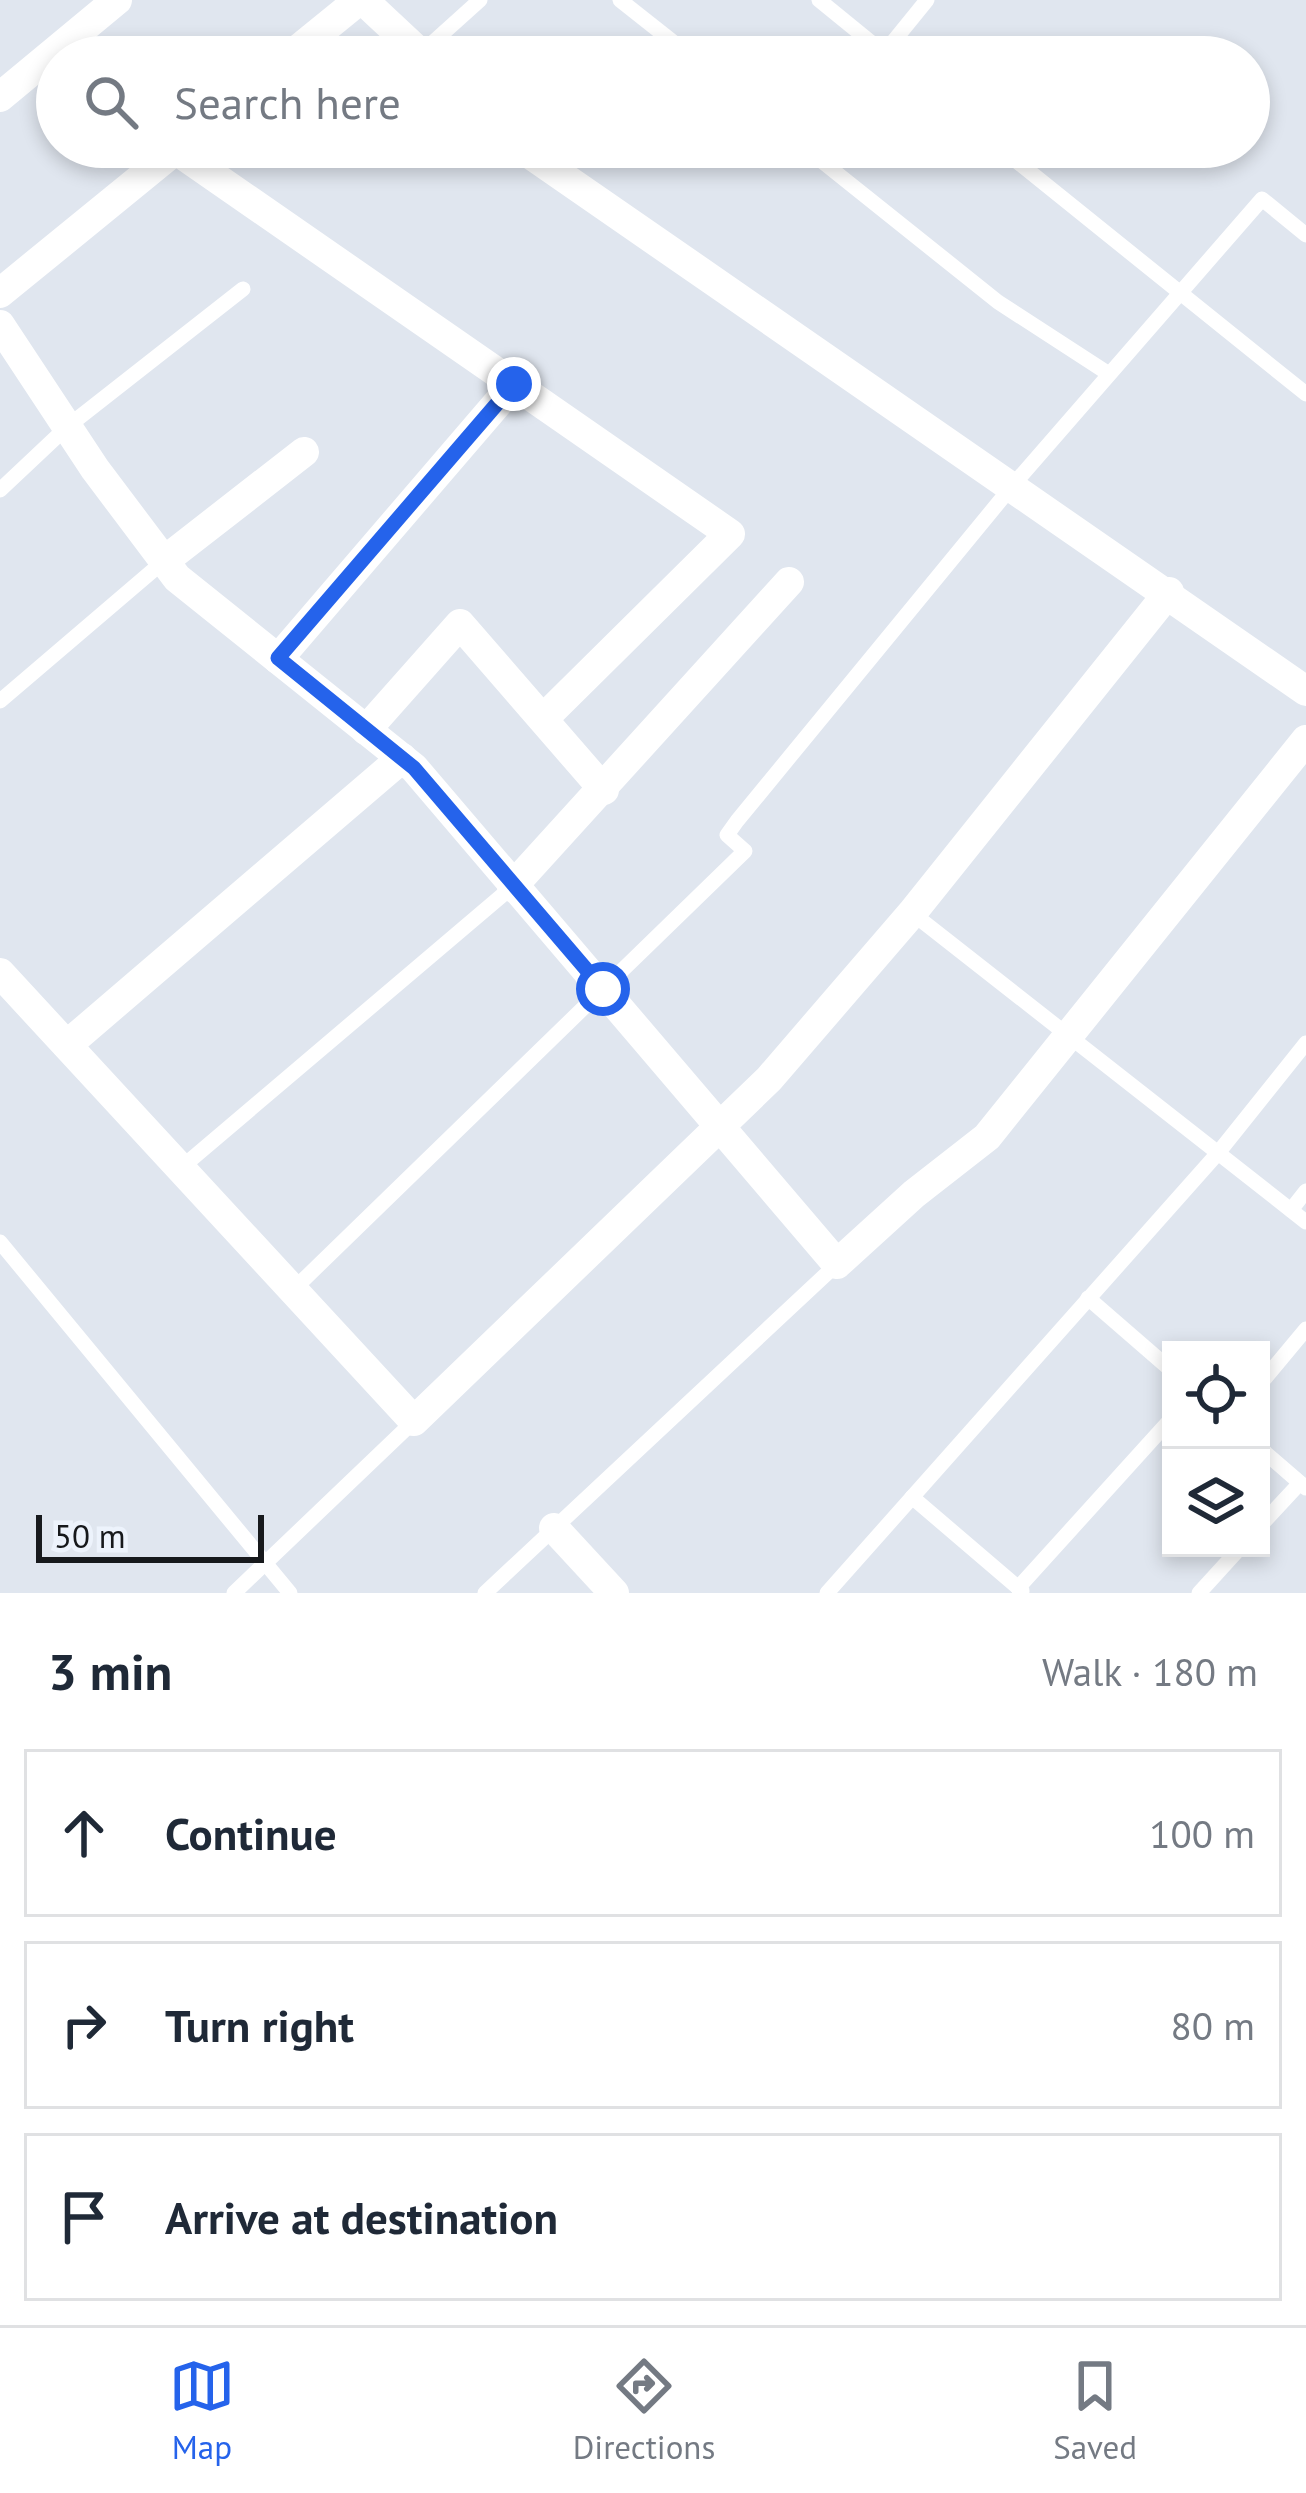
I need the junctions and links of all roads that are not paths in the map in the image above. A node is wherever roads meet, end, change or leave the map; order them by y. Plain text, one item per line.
1 (117, 0) edge
2 (361, 0) edge
3 (480, 0) edge
4 (620, 0) edge
5 (819, 0) edge
6 (927, 0) edge
7 (74, 36) edge
8 (316, 36) edge
9 (401, 36) edge
10 (442, 36) edge
11 (665, 36) edge
12 (864, 36) edge
13 (901, 36) edge
14 (36, 67) edge
15 (0, 97) edge
16 (153, 168) edge
17 (206, 168) edge
18 (551, 168) edge
19 (830, 168) edge
20 (1025, 168) edge
21 (1306, 235) edge
22 (243, 289) dead end
23 (0, 293) edge
24 (1178, 293) junction
25 (0, 326) edge
26 (1109, 374) junction
27 (514, 384) junction
28 (1306, 394) edge
29 (68, 427) junction
30 (304, 452) dead end
31 (1013, 485) junction
32 (0, 490) edge
33 (164, 561) junction
34 (789, 583) dead end
35 (1168, 592) junction
36 (278, 658) junction
37 (1306, 692) edge
38 (0, 701) edge
39 (544, 718) junction
40 (366, 730) junction
41 (1306, 740) edge
42 (402, 758) junction
43 (604, 790) junction
44 (512, 887) junction
45 (912, 913) junction
46 (0, 973) edge
47 (603, 989) junction
48 (1069, 1036) junction
49 (1306, 1043) edge
50 (67, 1045) junction
51 (721, 1126) junction
52 (1217, 1153) junction
53 (181, 1168) junction
54 (1306, 1191) edge
55 (1291, 1210) junction
56 (1306, 1222) edge
57 (0, 1242) edge
58 (838, 1264) junction
59 (293, 1290) junction
60 (1088, 1298) junction
61 (1306, 1329) edge
62 (1162, 1362) edge
63 (1270, 1372) edge
64 (414, 1421) junction
65 (1162, 1429) edge
66 (1262, 1449) edge
67 (1303, 1485) edge
68 (912, 1497) junction
69 (1270, 1517) edge
70 (554, 1528) junction
71 (1232, 1557) edge
72 (263, 1565) junction
73 (1022, 1591) edge
74 (234, 1593) edge
75 (290, 1593) edge
76 (484, 1593) edge
77 (614, 1593) edge
78 (827, 1593) edge
79 (1198, 1593) edge

1 - 7 street
2 - 8 street
2 - 9 street
3 - 10 lane
4 - 11 lane
5 - 12 lane
6 - 13 lane
14 - 15 street
16 - 23 street
17 - 27 street
18 - 31 street
19 - 26 lane
20 - 24 lane
21 - 24 lane
22 - 29 lane
24 - 26 lane
24 - 28 lane
25 - 29 street
26 - 31 lane
27 - 36 street
27 - 39 street
29 - 32 lane
29 - 33 street
30 - 33 street
31 - 35 street
31 - 47 lane
33 - 36 street
33 - 38 lane
34 - 43 street
35 - 37 street
35 - 45 street
36 - 40 street
39 - 40 street
39 - 43 street
40 - 42 street
41 - 48 street
42 - 44 street
42 - 50 street
43 - 44 street
44 - 47 street
44 - 53 lane
45 - 48 lane
45 - 51 street
46 - 50 street
47 - 51 street
47 - 59 lane
48 - 52 lane
48 - 58 street
49 - 52 lane
50 - 53 street
51 - 58 street
51 - 64 street
52 - 55 lane
52 - 60 lane
53 - 59 street
54 - 55 lane
55 - 56 lane
57 - 72 lane
58 - 70 lane
59 - 64 street
60 - 62 lane
60 - 68 lane
61 - 63 lane
64 - 72 lane
65 - 73 lane
66 - 67 lane
67 - 69 lane
68 - 73 lane
68 - 78 lane
70 - 76 lane
70 - 77 street
71 - 79 lane
72 - 74 lane
72 - 75 lane

